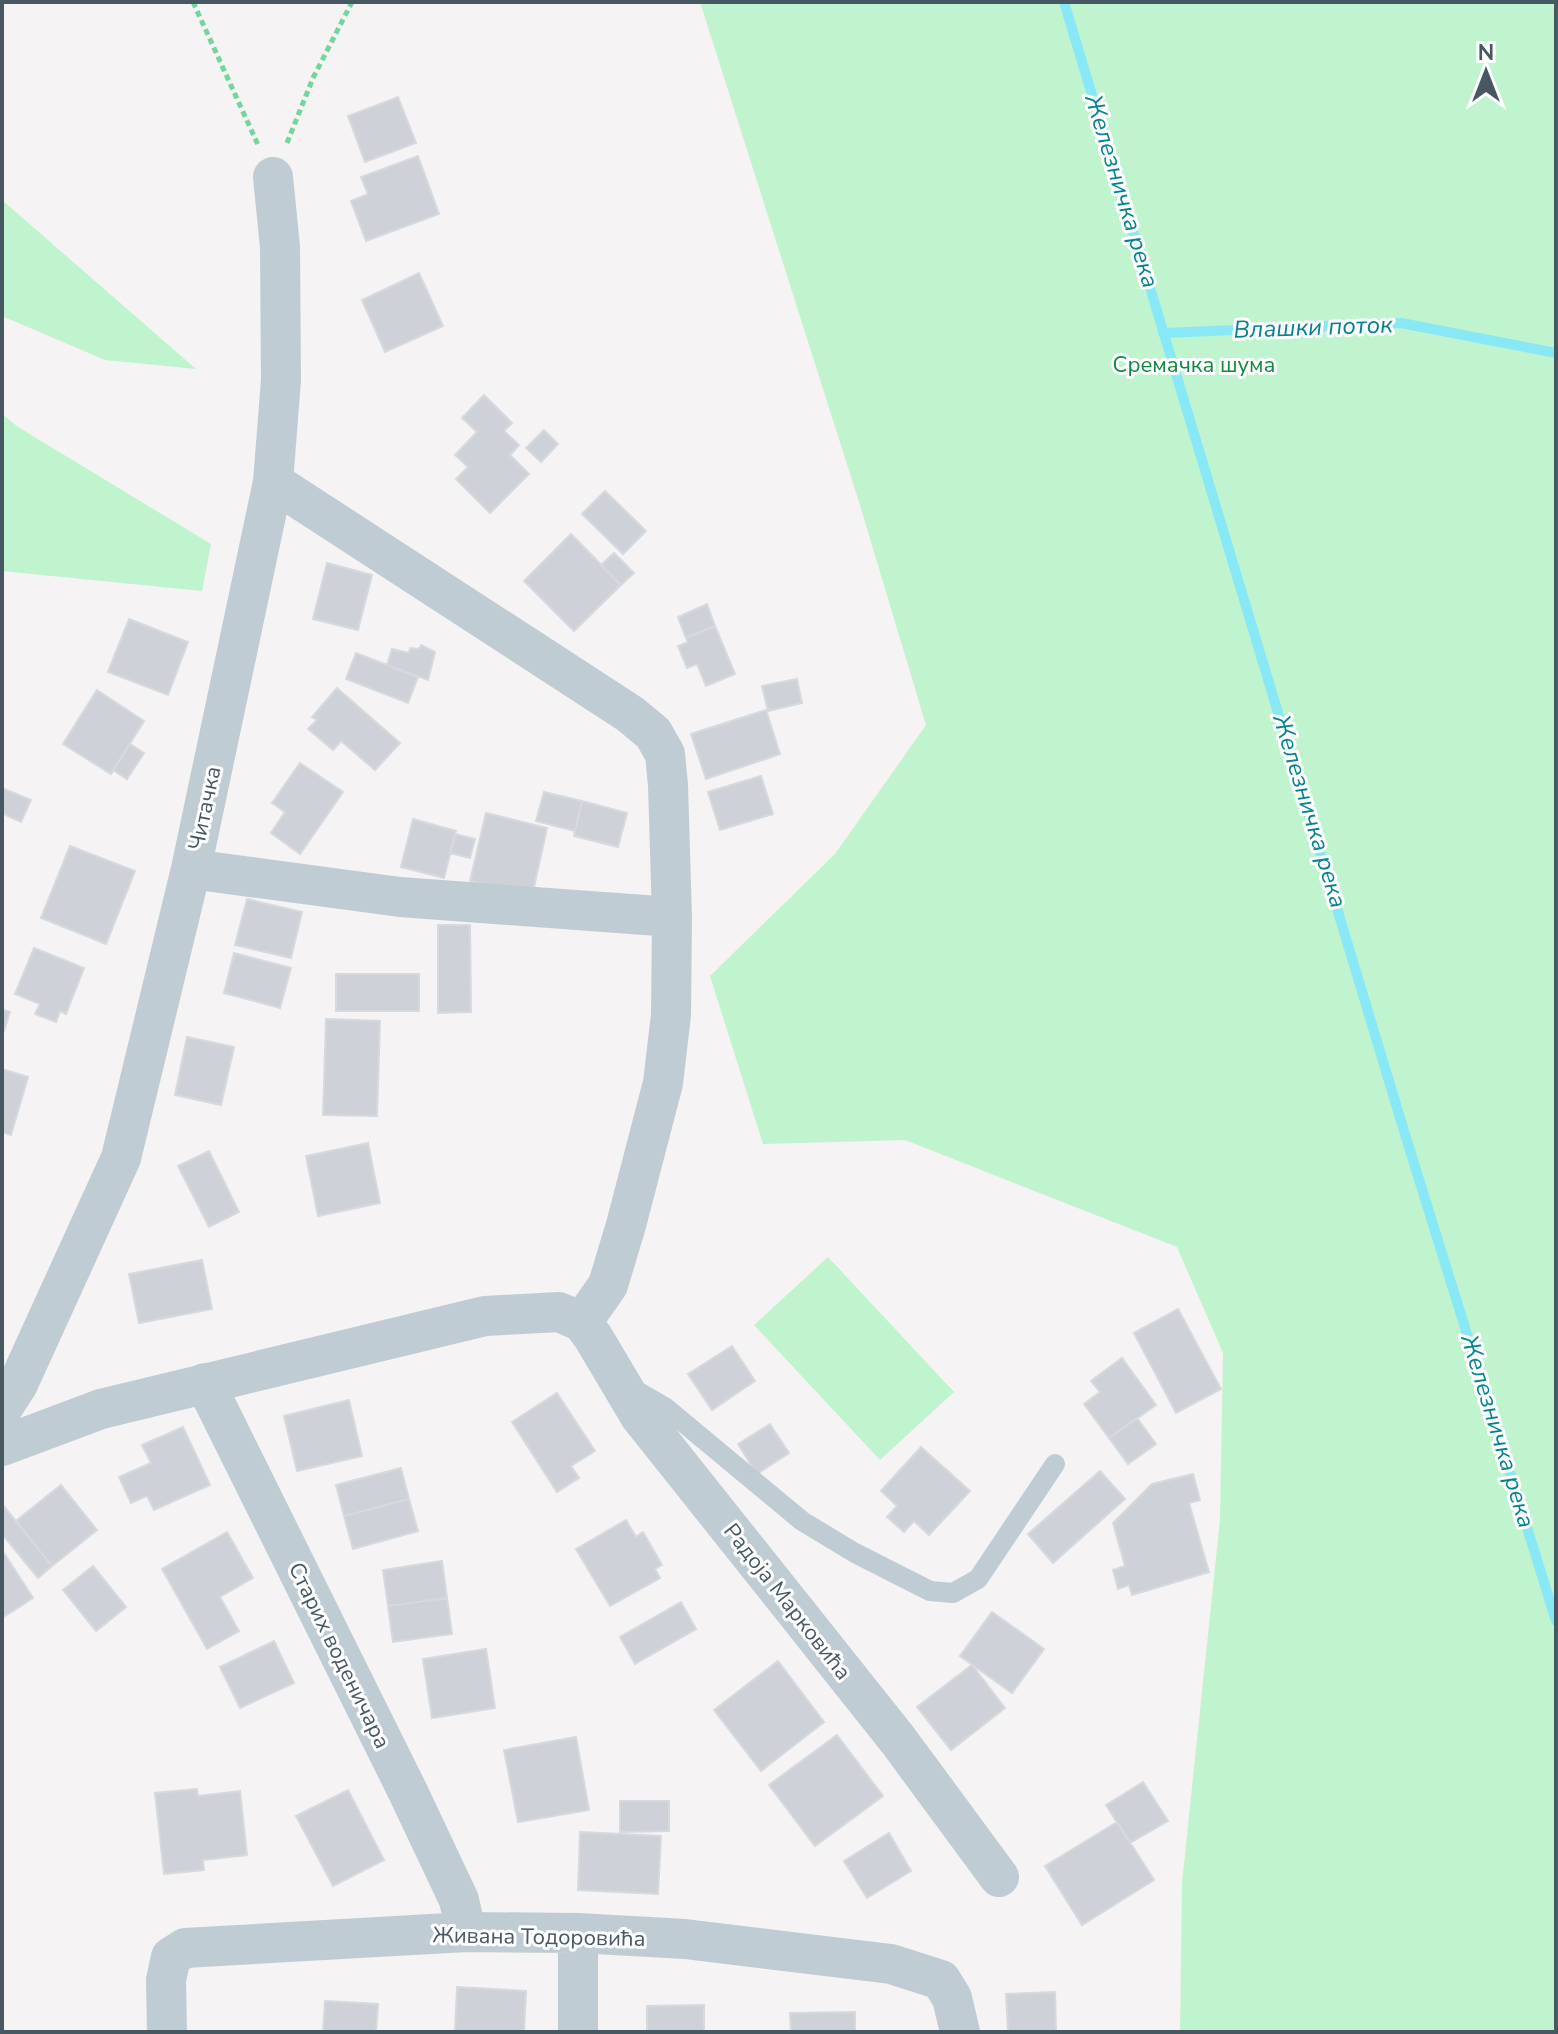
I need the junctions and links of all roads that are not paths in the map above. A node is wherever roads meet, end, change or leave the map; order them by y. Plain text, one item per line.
1 (273, 177) road end
2 (273, 482) junction
3 (191, 869) junction
4 (672, 917) junction
5 (582, 1322) junction
6 (619, 1382) junction
7 (205, 1383) junction
8 (2, 1409) edge
9 (2, 1446) edge
10 (1055, 1464) dead end
11 (999, 1877) dead end
12 (466, 1932) junction
13 (578, 1933) junction
14 (167, 2032) edge
15 (578, 2032) edge
16 (960, 2032) edge

1 - 2 street, Читачка
2 - 3 street, Читачка
2 - 4 street
3 - 4 street
3 - 8 street, Читачка
4 - 5 street
5 - 6 street, Радоја Марковића
5 - 7 street
6 - 10 lane
6 - 11 street, Радоја Марковића
7 - 9 street
7 - 12 street, Старих воденичара
12 - 13 street, Живана Тодоровића
12 - 14 street, Живана Тодоровића
13 - 15 street
13 - 16 street, Живана Тодоровића

